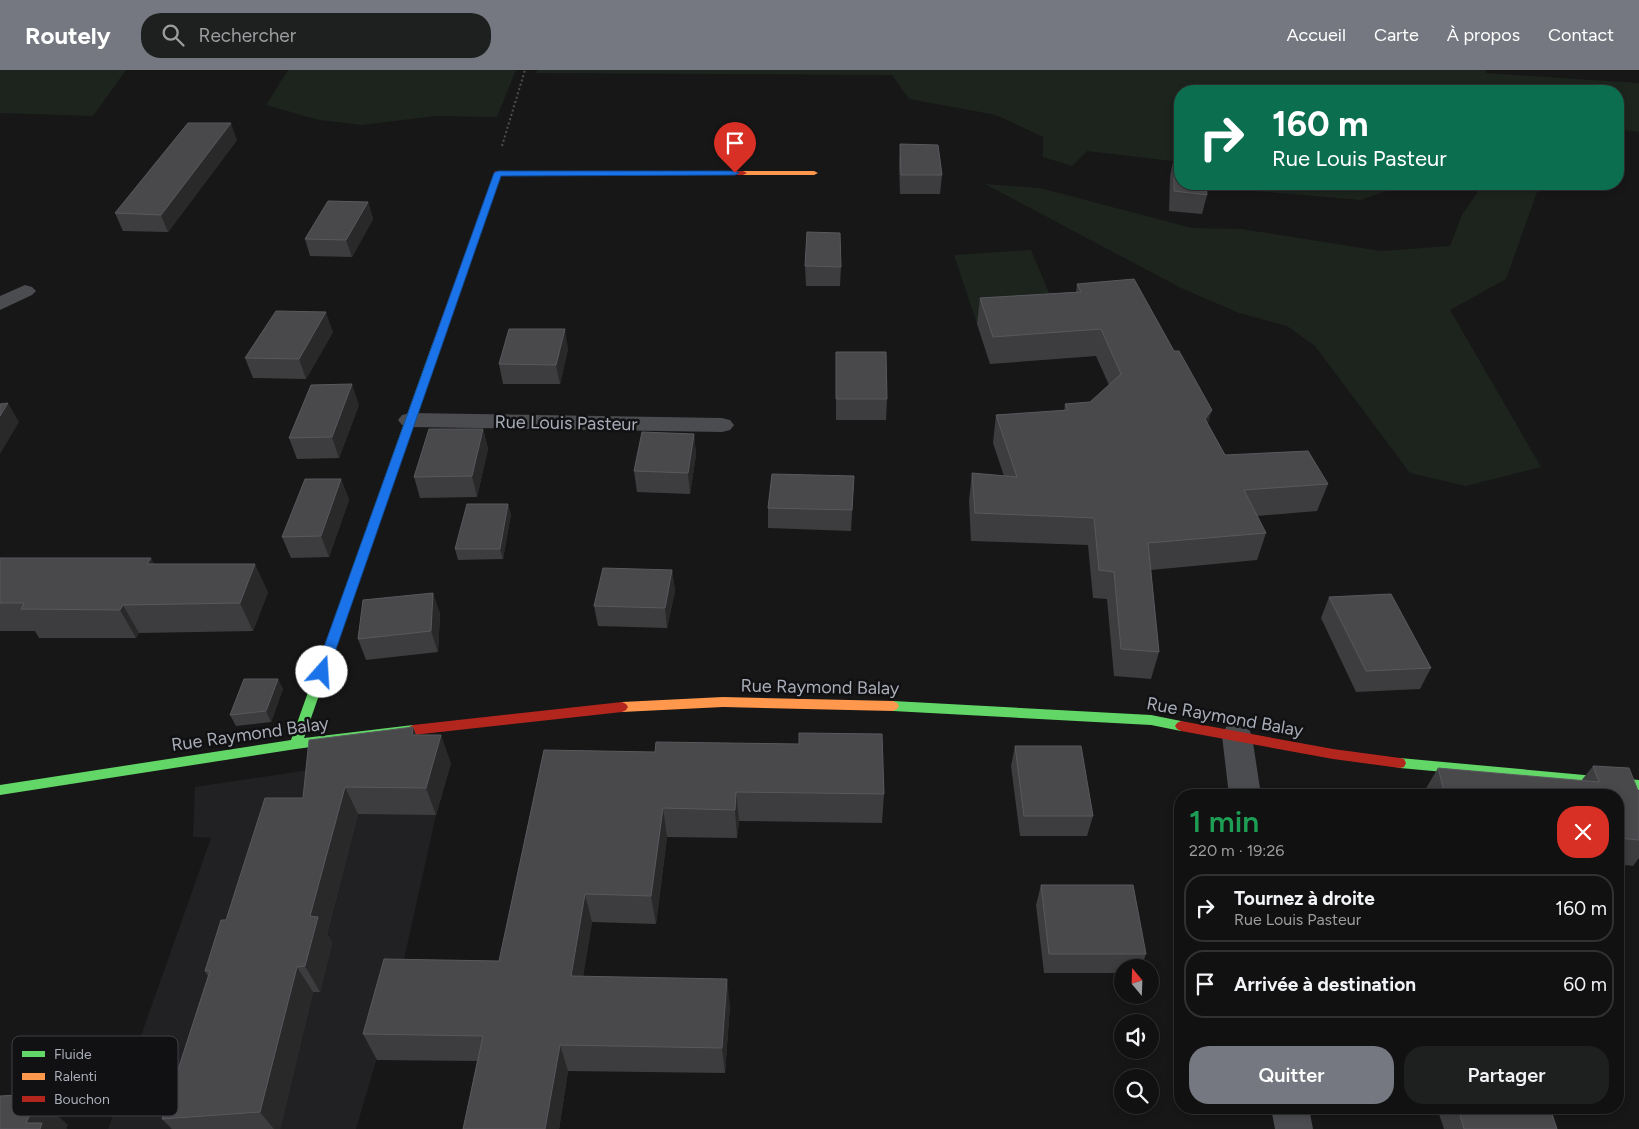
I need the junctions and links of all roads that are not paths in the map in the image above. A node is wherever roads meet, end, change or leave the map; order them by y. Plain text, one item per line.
1 (814, 173) dead end
2 (25, 291) dead end
3 (0, 304) edge
4 (410, 420) junction
5 (722, 425) dead end
6 (1237, 736) junction
7 (296, 744) junction
8 (1639, 785) edge
9 (1244, 789) edge
10 (0, 790) edge
11 (1291, 1114) edge
12 (1294, 1129) edge

1 - 4 street
2 - 3 street
4 - 5 street, Rue Louis Pasteur
4 - 7 street
6 - 7 street, Rue Raymond Balay
6 - 8 street, Rue Raymond Balay
6 - 9 street
7 - 10 street, Rue Raymond Balay
11 - 12 street

